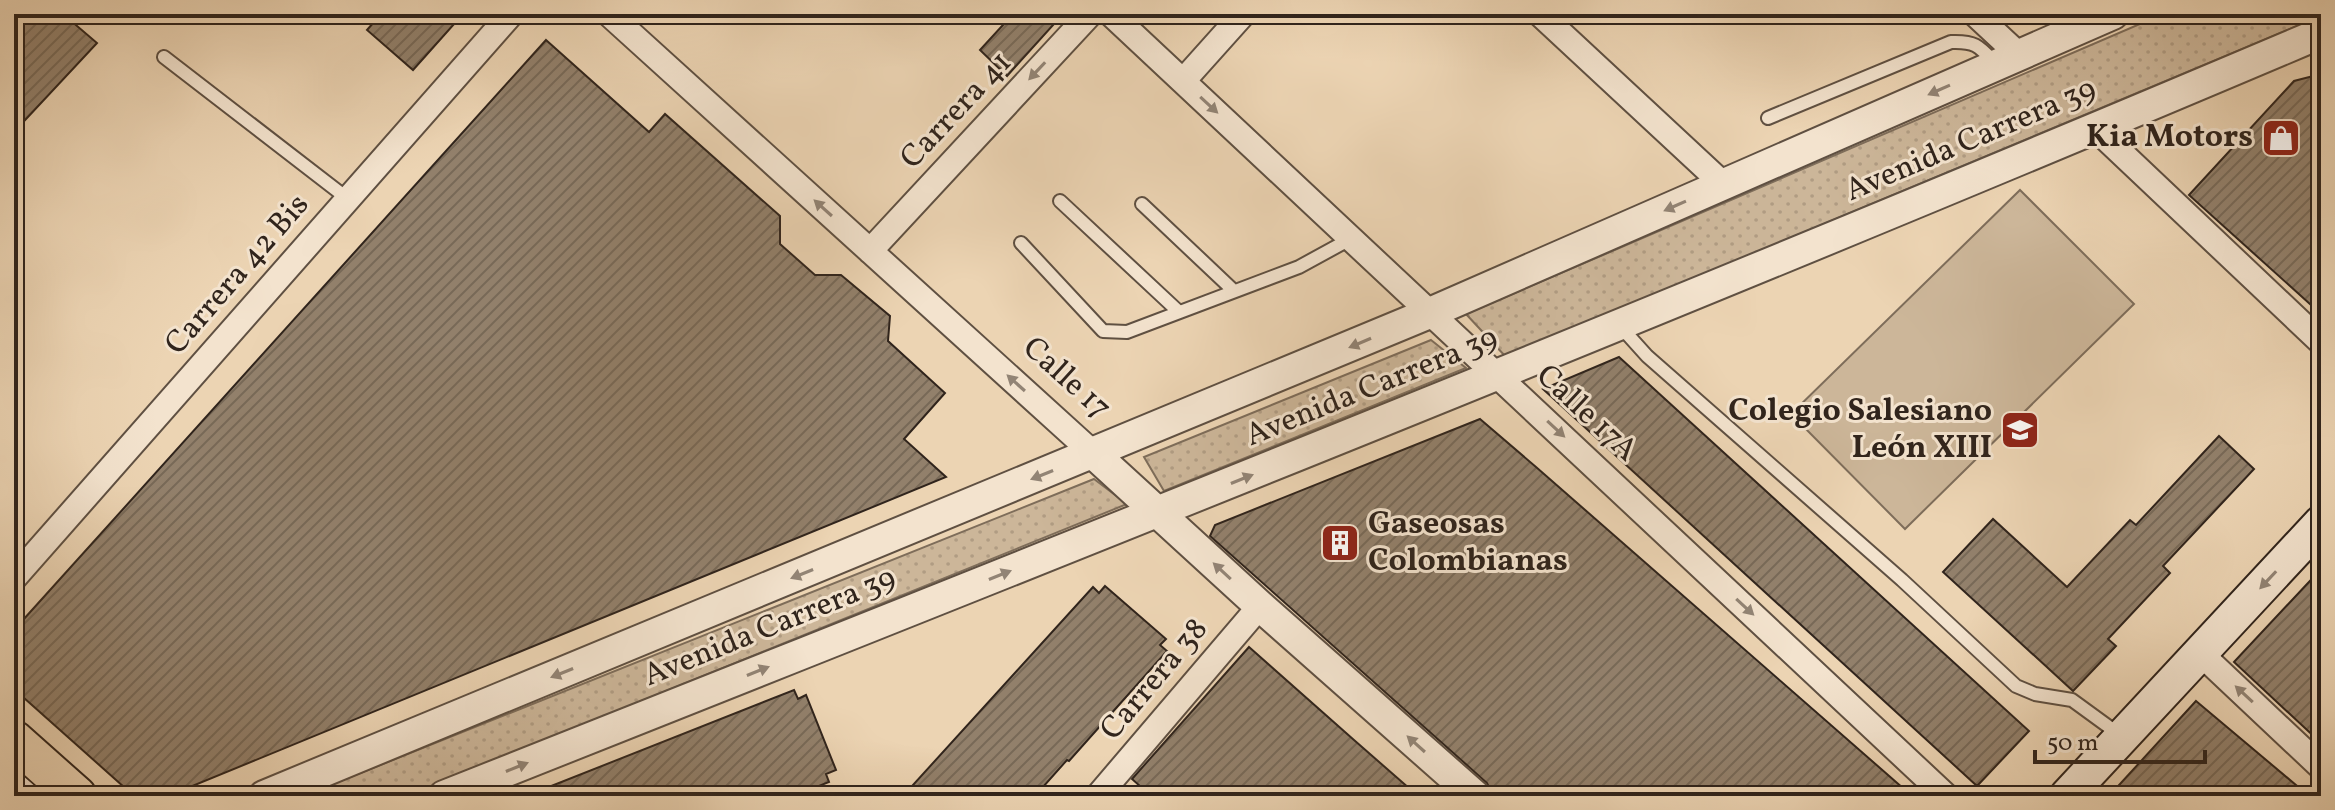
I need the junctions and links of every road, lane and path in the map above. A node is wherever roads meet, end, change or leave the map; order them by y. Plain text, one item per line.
1 (511, 14) edge
2 (609, 14) edge
3 (1090, 14) edge
4 (1111, 14) edge
5 (1243, 14) edge
6 (1540, 14) edge
7 (1975, 14) edge
8 (2113, 14) edge
9 (2321, 33) edge
10 (164, 57) dead end
11 (2008, 60) junction
12 (1183, 81) junction
13 (1768, 118) dead end
14 (2096, 129) junction
15 (1724, 185) junction
16 (348, 199) junction
17 (1060, 201) dead end
18 (1142, 204) dead end
19 (1352, 238) junction
20 (1021, 243) dead end
21 (870, 251) junction
22 (1234, 291) junction
23 (1179, 312) junction
24 (1432, 312) junction
25 (1620, 326) junction
26 (2321, 342) edge
27 (1499, 375) junction
28 (1094, 454) junction
29 (1159, 513) junction
30 (2321, 523) edge
31 (14, 578) edge
32 (1260, 606) junction
33 (2200, 653) junction
34 (2122, 737) junction
35 (14, 740) edge
36 (2321, 767) edge
37 (14, 776) edge
38 (1110, 792) edge
39 (37, 796) edge
40 (77, 796) edge
41 (264, 796) edge
42 (444, 796) edge
43 (1475, 796) edge
44 (1946, 796) edge
45 (2067, 796) edge

1 - 16 street, Carrera 42 Bis
21 -> 2 street, Calle 17
3 -> 21 street, Carrera 41
4 - 12 street, Calle 17A
5 - 12 street
6 - 15 street
7 - 11 street
8 - 11 street, Avenida Carrera 39
9 - 14 street, Avenida Carrera 39
10 - 16 lane
11 - 13 lane
11 -> 15 street, Avenida Carrera 39
12 -> 19 street, Calle 17A
14 - 25 street, Avenida Carrera 39
14 - 26 street
15 -> 24 street, Avenida Carrera 39
16 - 31 street, Carrera 42 Bis
17 - 23 lane
18 - 22 lane
19 - 22 lane
19 - 24 street, Calle 17A
20 - 23 lane
28 -> 21 street, Calle 17
22 - 23 lane
24 - 27 street, Calle 17A
24 -> 28 street, Avenida Carrera 39
25 - 27 street, Avenida Carrera 39
25 - 34 lane
29 -> 27 street, Avenida Carrera 39
27 -> 44 street, Calle 17A
28 - 29 street, Calle 17
28 -> 41 street, Avenida Carrera 39
32 -> 29 street, Calle 17
42 -> 29 street, Avenida Carrera 39
30 -> 33 main road
32 - 38 street, Carrera 38
43 -> 32 street, Calle 17
33 - 34 main road
36 -> 33 street
34 - 45 main road
35 - 40 main road
37 - 39 lane

